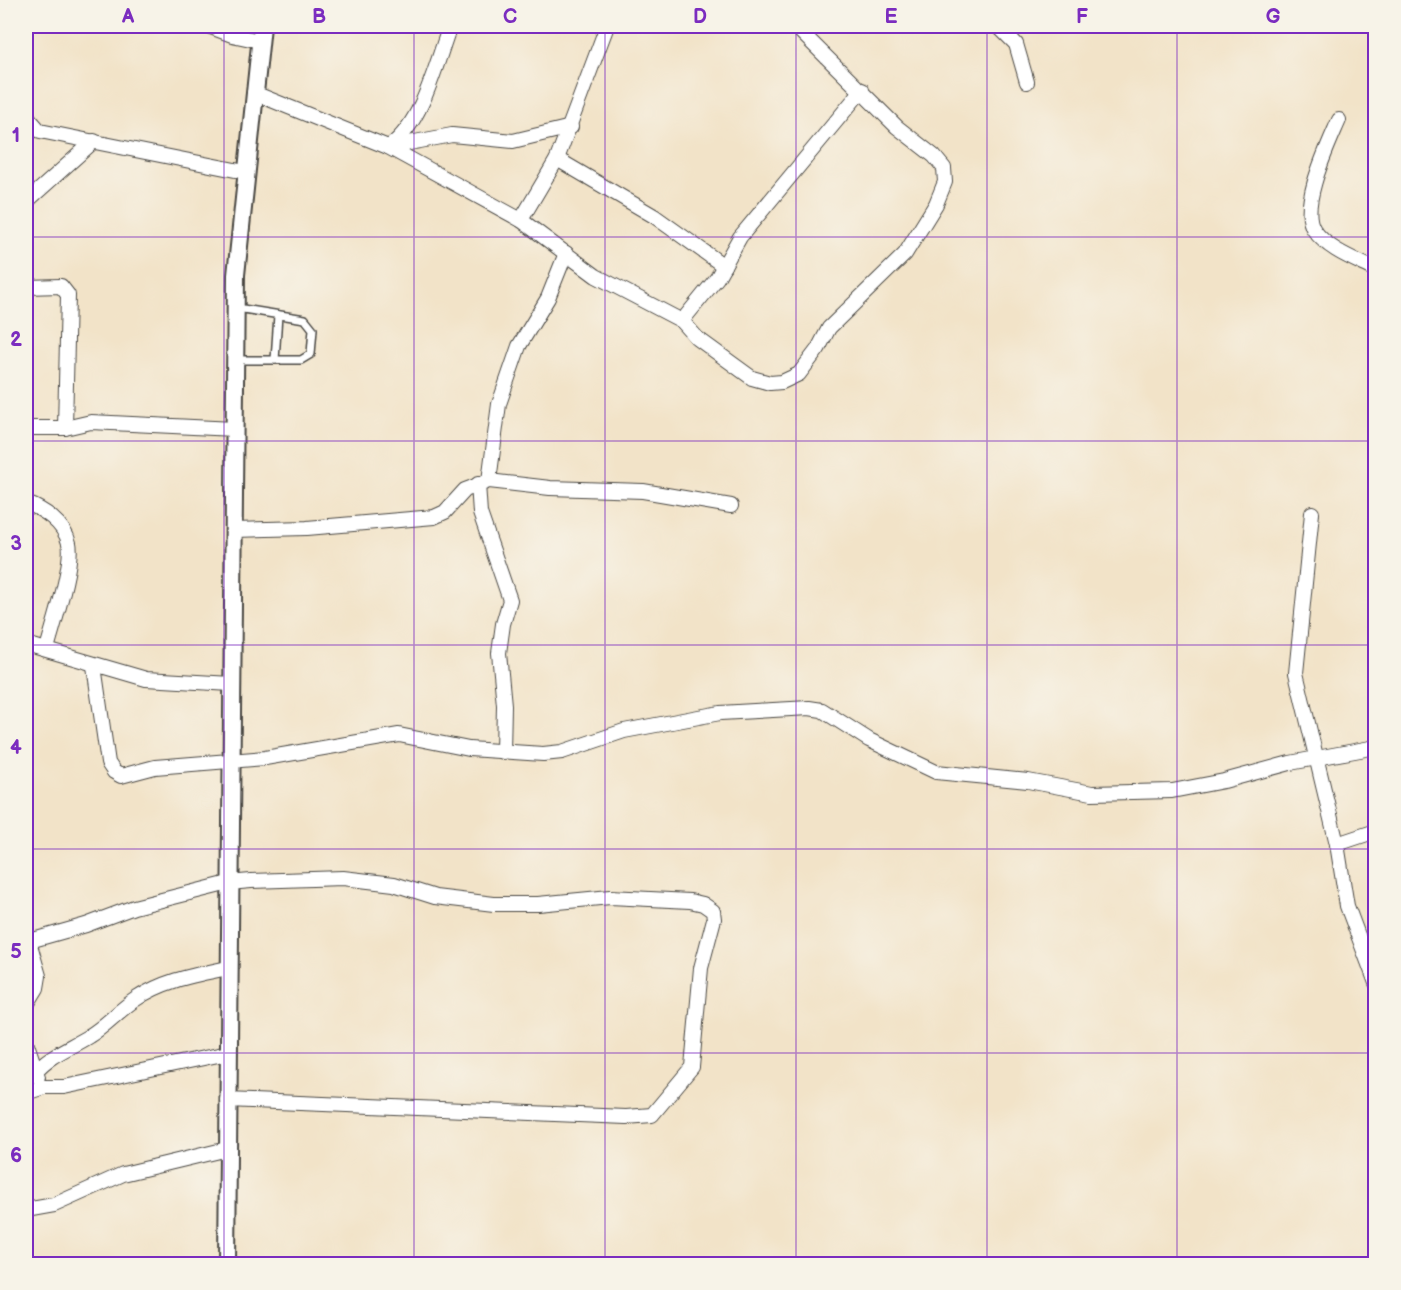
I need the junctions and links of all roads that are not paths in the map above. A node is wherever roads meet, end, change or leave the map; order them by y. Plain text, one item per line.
1 (208, 26) edge
2 (450, 26) edge
3 (607, 26) edge
4 (795, 26) edge
5 (998, 26) edge
6 (261, 33) edge
7 (1028, 82) dead end
8 (862, 90) junction
9 (254, 93) junction
10 (26, 115) edge
11 (1339, 120) dead end
12 (571, 127) junction
13 (94, 141) junction
14 (388, 147) junction
15 (557, 159) junction
16 (245, 172) junction
17 (26, 202) edge
18 (521, 220) junction
19 (566, 253) junction
20 (724, 266) junction
21 (1376, 270) edge
22 (26, 287) edge
23 (236, 308) junction
24 (278, 315) junction
25 (682, 321) junction
26 (235, 360) junction
27 (275, 360) junction
28 (26, 428) edge
29 (65, 428) junction
30 (234, 429) junction
31 (483, 483) junction
32 (26, 503) edge
33 (730, 506) dead end
34 (1312, 513) dead end
35 (233, 530) junction
36 (26, 644) edge
37 (47, 649) junction
38 (94, 666) junction
39 (231, 684) junction
40 (1376, 747) edge
41 (502, 752) junction
42 (1317, 758) junction
43 (230, 762) junction
44 (1376, 831) edge
45 (1337, 844) junction
46 (228, 883) junction
47 (27, 938) edge
48 (228, 968) junction
49 (1376, 983) edge
50 (26, 1006) edge
51 (26, 1041) edge
52 (228, 1053) junction
53 (35, 1072) junction
54 (44, 1087) junction
55 (26, 1093) edge
56 (227, 1100) junction
57 (227, 1149) junction
58 (26, 1210) edge
59 (227, 1264) edge

1 - 6 street
2 - 14 street
3 - 12 street
4 - 8 street
5 - 7 street
6 - 9 street
8 - 20 street
8 - 25 street
9 - 14 street
9 - 16 street
10 - 13 street
11 - 21 street
12 - 14 street
12 - 15 street
13 - 16 street
13 - 17 street
14 - 18 street
15 - 18 street
15 - 20 street
16 - 23 street
18 - 19 street
19 - 25 street
19 - 31 street
20 - 25 street
22 - 29 street
23 - 24 lane
23 - 26 street
24 - 27 lane
24 - 27 lane
26 - 27 lane
26 - 30 street
28 - 29 street
29 - 30 street
30 - 35 street
31 - 33 street
31 - 35 street
31 - 41 street
32 - 37 street
34 - 42 street
35 - 39 street
36 - 37 street
37 - 38 street
38 - 39 street
38 - 43 street
39 - 43 street
40 - 42 street
41 - 42 street
41 - 43 street
42 - 45 street
43 - 46 street
44 - 45 street
45 - 49 street
46 - 47 street
46 - 48 street
46 - 56 street
47 - 50 street
48 - 52 street
48 - 53 street
51 - 53 street
52 - 54 street
52 - 56 street
53 - 54 street
54 - 55 street
56 - 57 street
57 - 58 street
57 - 59 street

